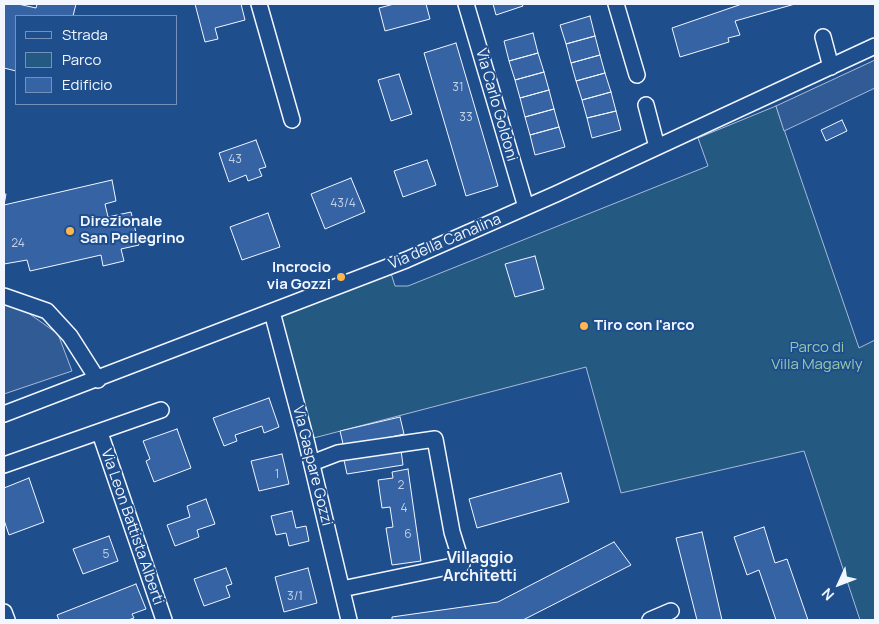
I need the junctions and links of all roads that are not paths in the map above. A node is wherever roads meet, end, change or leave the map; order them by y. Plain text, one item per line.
1 (259, 4) edge
2 (466, 4) edge
3 (616, 4) edge
4 (822, 37) dead end
5 (875, 46) edge
6 (830, 67) junction
7 (637, 75) dead end
8 (646, 105) dead end
9 (292, 120) dead end
10 (657, 147) junction
11 (526, 207) junction
12 (4, 296) edge
13 (272, 312) junction
14 (98, 380) junction
15 (161, 410) dead end
16 (4, 414) edge
17 (100, 433) junction
18 (312, 463) junction
19 (4, 465) edge
20 (342, 589) junction
21 (671, 611) dead end
22 (4, 612) edge
23 (7, 620) edge
24 (164, 620) edge
25 (349, 620) edge
26 (650, 620) edge

1 - 9 street
2 - 11 street, Via Carlo Goldoni
3 - 7 street
4 - 6 street
5 - 6 street, Via della Canalina
6 - 10 street, Via della Canalina
8 - 10 street
10 - 11 street, Via della Canalina
11 - 13 street, Via della Canalina
12 - 14 street
13 - 14 street, Via della Canalina
13 - 18 street, Via Gaspare Gozzi
14 - 16 street, Via della Canalina
15 - 17 street
17 - 19 street
17 - 24 street, Via Leon Battista Alberti
18 - 20 street, Via Gaspare Gozzi
18 - 20 street
20 - 25 street, Via Gaspare Gozzi
21 - 26 street
22 - 23 street

